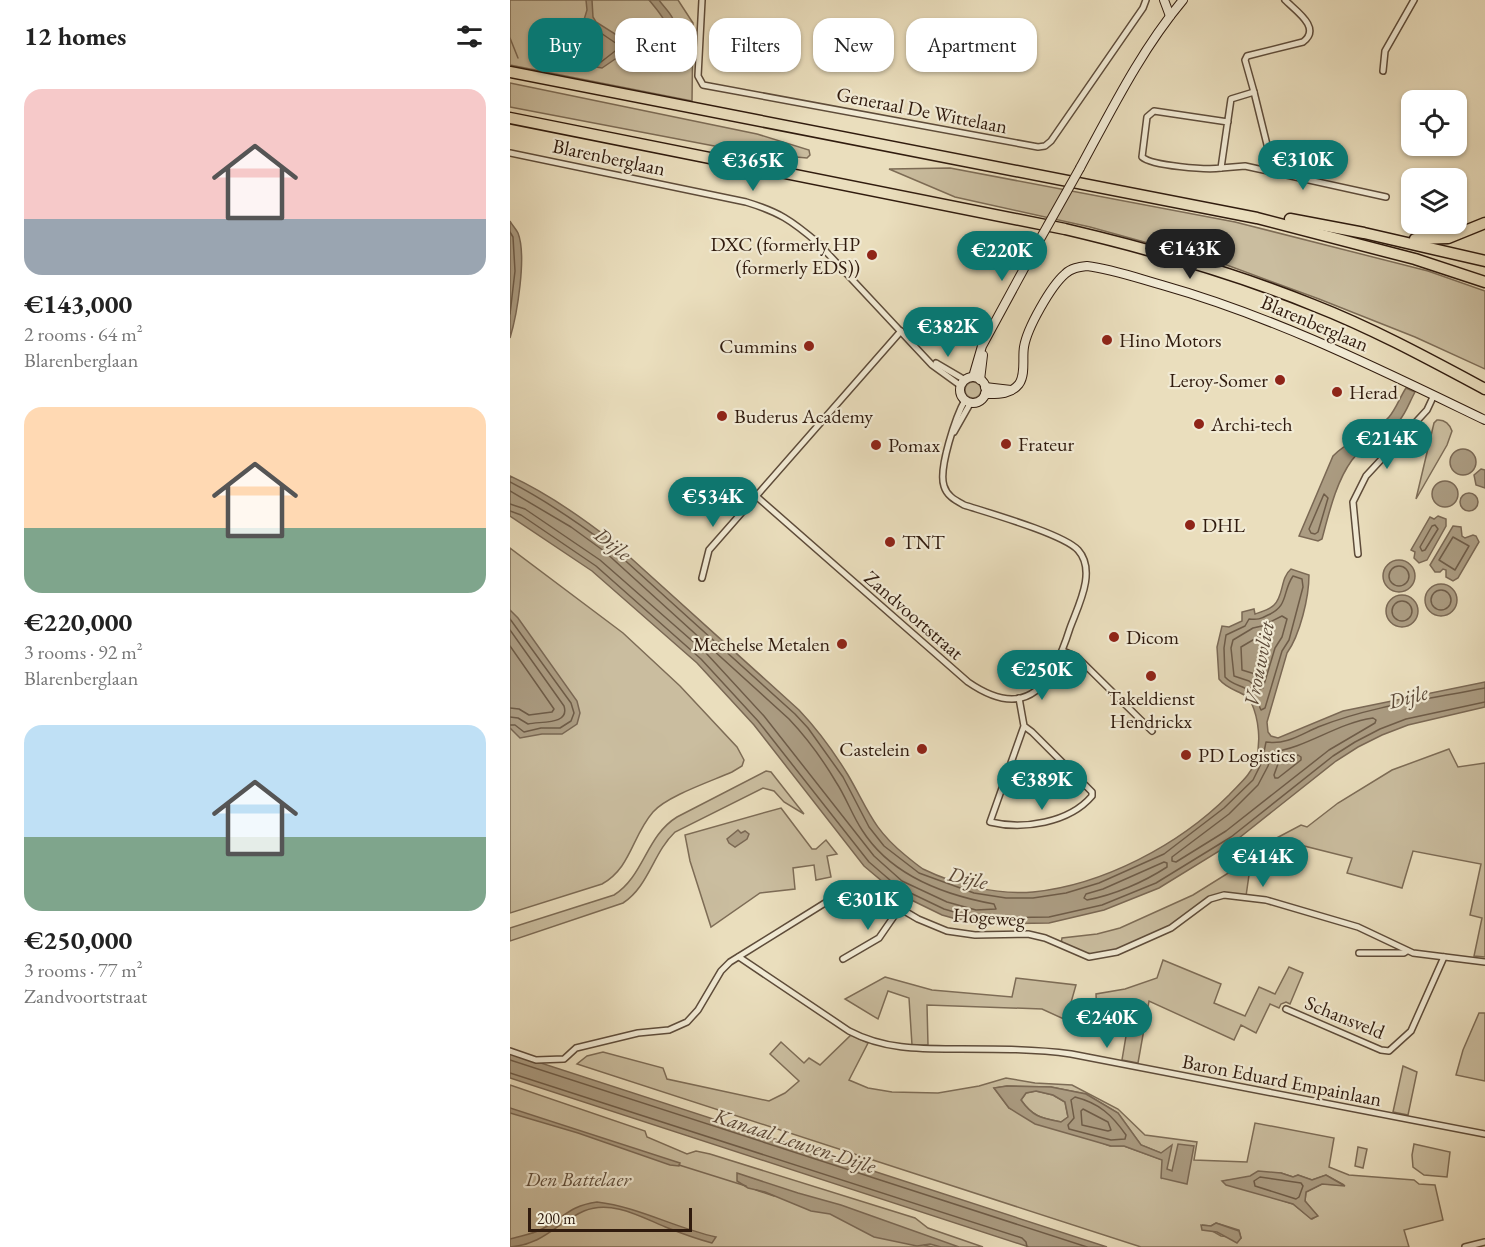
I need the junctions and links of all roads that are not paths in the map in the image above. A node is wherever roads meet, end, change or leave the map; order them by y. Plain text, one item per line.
1 (702, 0) edge
2 (1146, 0) edge
3 (1164, 0) edge
4 (1183, 0) edge
5 (1286, 0) edge
6 (1414, 0) edge
7 (1170, 16) junction
8 (1383, 71) dead end
9 (510, 72) edge
10 (1254, 92) junction
11 (510, 118) edge
12 (1228, 122) junction
13 (510, 153) edge
14 (1221, 168) junction
15 (1274, 173) junction
16 (1386, 196) dead end
17 (1257, 218) junction
18 (1295, 220) junction
19 (1485, 223) edge
20 (1485, 261) edge
21 (1485, 282) edge
22 (901, 331) junction
23 (975, 384) junction
24 (1485, 389) edge
25 (1434, 395) junction
26 (968, 401) junction
27 (1485, 420) edge
28 (756, 496) junction
29 (1358, 554) dead end
30 (702, 578) dead end
31 (1063, 651) junction
32 (1019, 698) junction
33 (1024, 726) junction
34 (1152, 731) dead end
35 (899, 909) junction
36 (1407, 951) junction
37 (1359, 953) dead end
38 (739, 957) junction
39 (1444, 957) junction
40 (843, 959) dead end
41 (1485, 962) edge
42 (1286, 1009) dead end
43 (510, 1051) edge
44 (1485, 1134) edge
45 (1485, 1242) edge
46 (1465, 1247) edge

1 - 2 street, Generaal De Wittelaan
3 - 7 street
4 - 7 street
5 - 10 street
6 - 8 street
7 - 23 street, bridge
9 - 17 highway
10 - 12 street
10 - 15 street
11 - 24 highway
12 - 14 street
12 - 14 street
13 - 22 street, Blarenberglaan
14 - 15 street
15 - 16 street
17 - 18 highway
17 - 21 highway
18 - 19 highway
18 - 20 highway
22 - 23 street, Blarenberglaan
22 - 28 street
23 - 25 street, Blarenberglaan
23 - 26 street
23 - 26 street
25 - 27 street, Blarenberglaan
25 - 29 street
26 - 31 street
28 - 30 street
28 - 32 street, Zandvoortstraat
31 - 32 street
31 - 34 street
32 - 33 street
33 - 33 street
35 - 36 street, Hogeweg
35 - 38 street, Hogeweg
35 - 40 street
36 - 37 street, Hogeweg
36 - 39 street, Hogeweg
38 - 43 street, Hogeweg
38 - 44 street, Baron Eduard Empainlaan
39 - 41 street, Hogeweg
39 - 42 street, Schansveld
45 - 46 street

